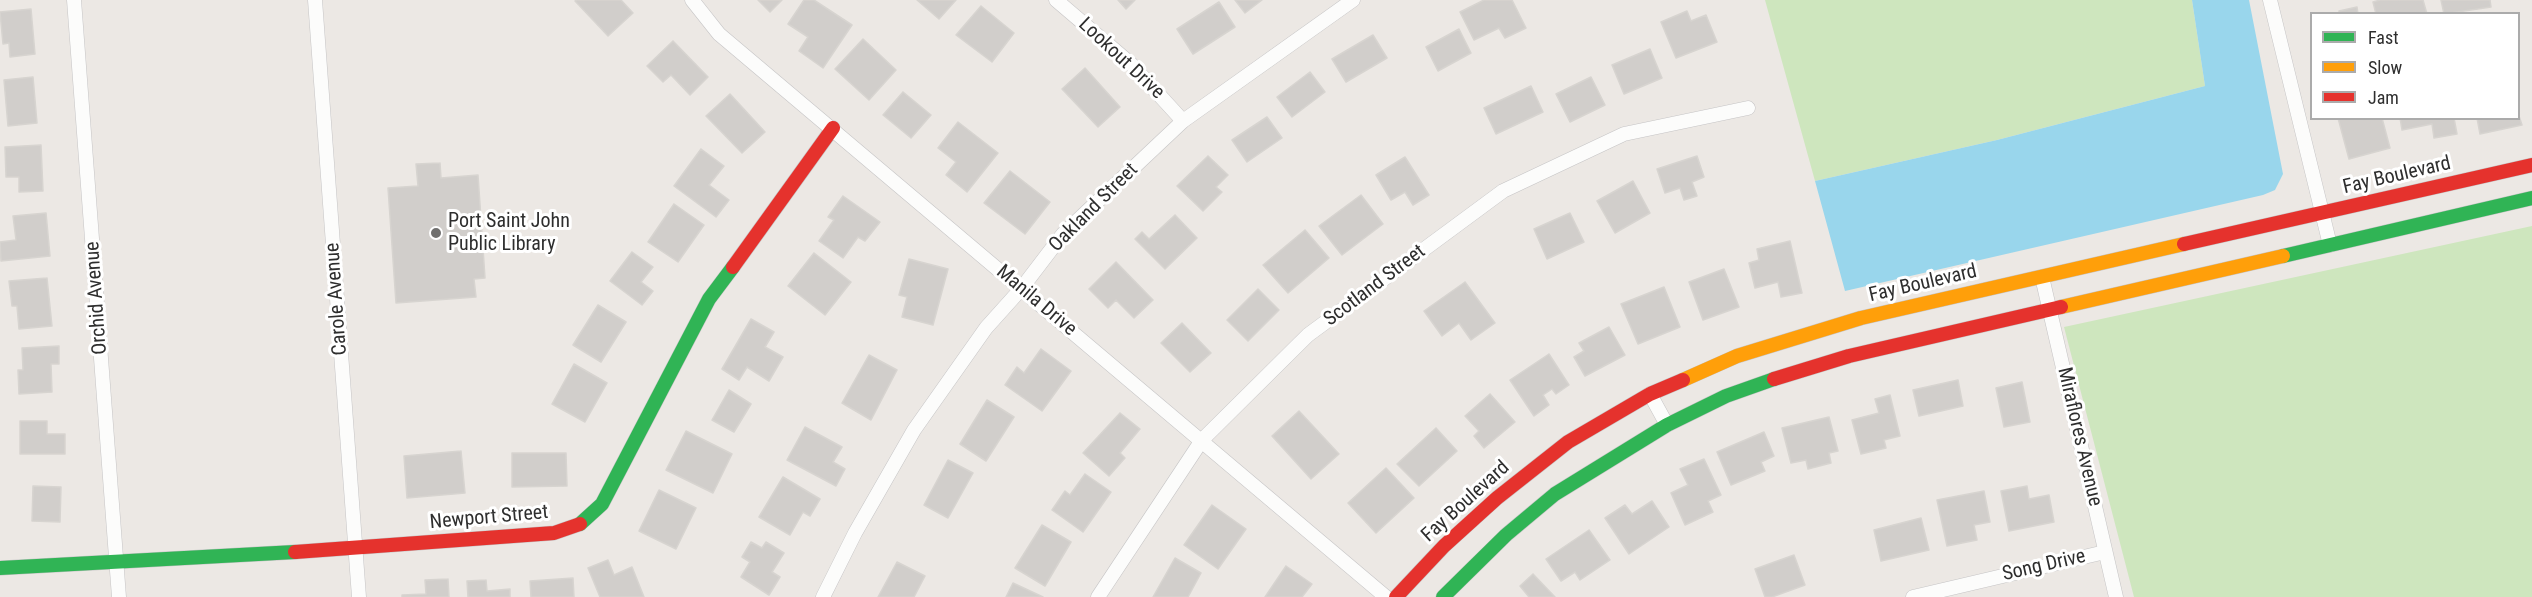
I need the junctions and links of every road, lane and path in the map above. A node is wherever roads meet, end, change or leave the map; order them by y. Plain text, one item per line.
1 (74, 0) edge
2 (315, 0) edge
3 (692, 0) edge
4 (1056, 0) edge
5 (1353, 0) edge
6 (2270, 0) edge
7 (1748, 108) dead end
8 (1182, 121) junction
9 (833, 128) junction
10 (2532, 165) edge
11 (2532, 198) edge
12 (2322, 214) junction
13 (2330, 245) junction
14 (2042, 277) junction
15 (1021, 289) junction
16 (2051, 310) junction
17 (1650, 394) junction
18 (1667, 425) junction
19 (1202, 440) junction
20 (355, 549) junction
21 (2105, 552) junction
22 (117, 561) junction
23 (0, 568) edge
24 (119, 597) edge
25 (359, 597) edge
26 (823, 597) edge
27 (1098, 597) edge
28 (1386, 597) edge
29 (1396, 597) edge
30 (1443, 597) edge
31 (1913, 597) edge
32 (2116, 597) edge

1 - 22 street, Orchid Avenue
2 - 20 street, Carole Avenue
3 - 9 street, Manila Drive
4 - 8 street, Lookout Drive
5 - 8 street, Oakland Street
6 - 12 street
7 - 19 street, Scotland Street
8 - 15 street, Oakland Street
9 - 15 street, Manila Drive
9 - 20 main road, Newport Street
10 - 12 main road, Fay Boulevard
11 - 13 main road
12 - 13 street
12 - 14 main road, Fay Boulevard
13 - 16 main road
14 - 16 street, Miraflores Avenue
14 - 17 main road, Fay Boulevard
15 - 19 street, Manila Drive
15 - 26 street, Oakland Street
16 - 18 main road
16 - 21 street, Miraflores Avenue
17 - 18 street
17 - 29 main road, Fay Boulevard
18 - 30 main road
19 - 27 street, Scotland Street
19 - 28 street, Manila Drive
20 - 22 main road, Newport Street
20 - 25 street, Carole Avenue
21 - 31 street, Song Drive
21 - 32 street, Miraflores Avenue
22 - 23 main road, Newport Street
22 - 24 street, Orchid Avenue

